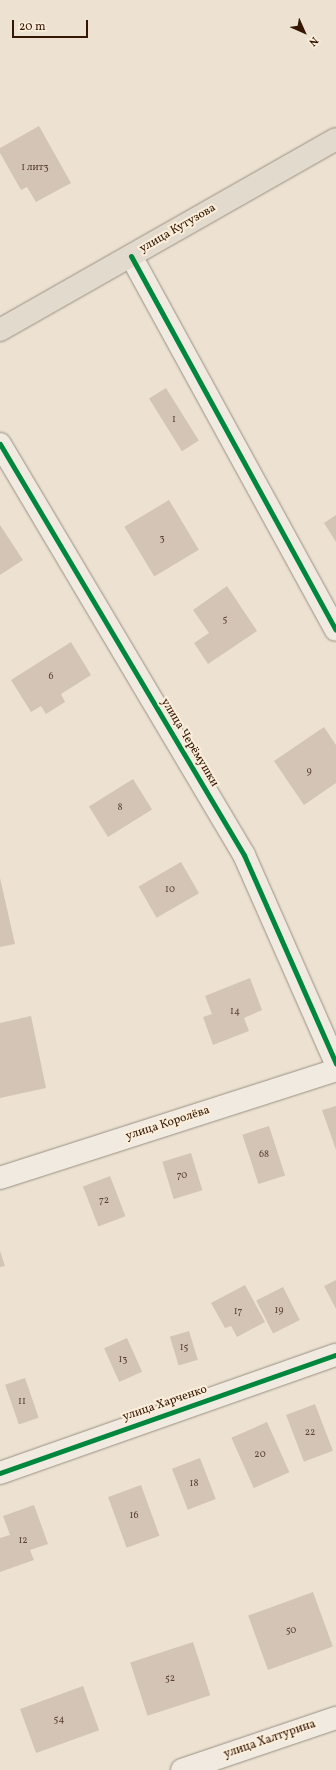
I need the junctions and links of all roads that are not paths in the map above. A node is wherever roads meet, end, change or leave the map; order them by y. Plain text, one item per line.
1 (336, 139) edge
2 (131, 256) junction
3 (0, 330) edge
4 (0, 444) edge
5 (336, 630) edge
6 (336, 1064) edge
7 (336, 1070) edge
8 (0, 1178) edge
9 (336, 1355) edge
10 (0, 1473) edge
11 (336, 1718) edge
12 (182, 1770) edge

1 - 2 main road, улица Кутузова
2 - 3 main road, улица Кутузова
2 - 5 street
4 - 6 street, улица Черёмушки
7 - 8 street, улица Королёва
9 - 10 street, улица Харченко
11 - 12 street, улица Халтурина

